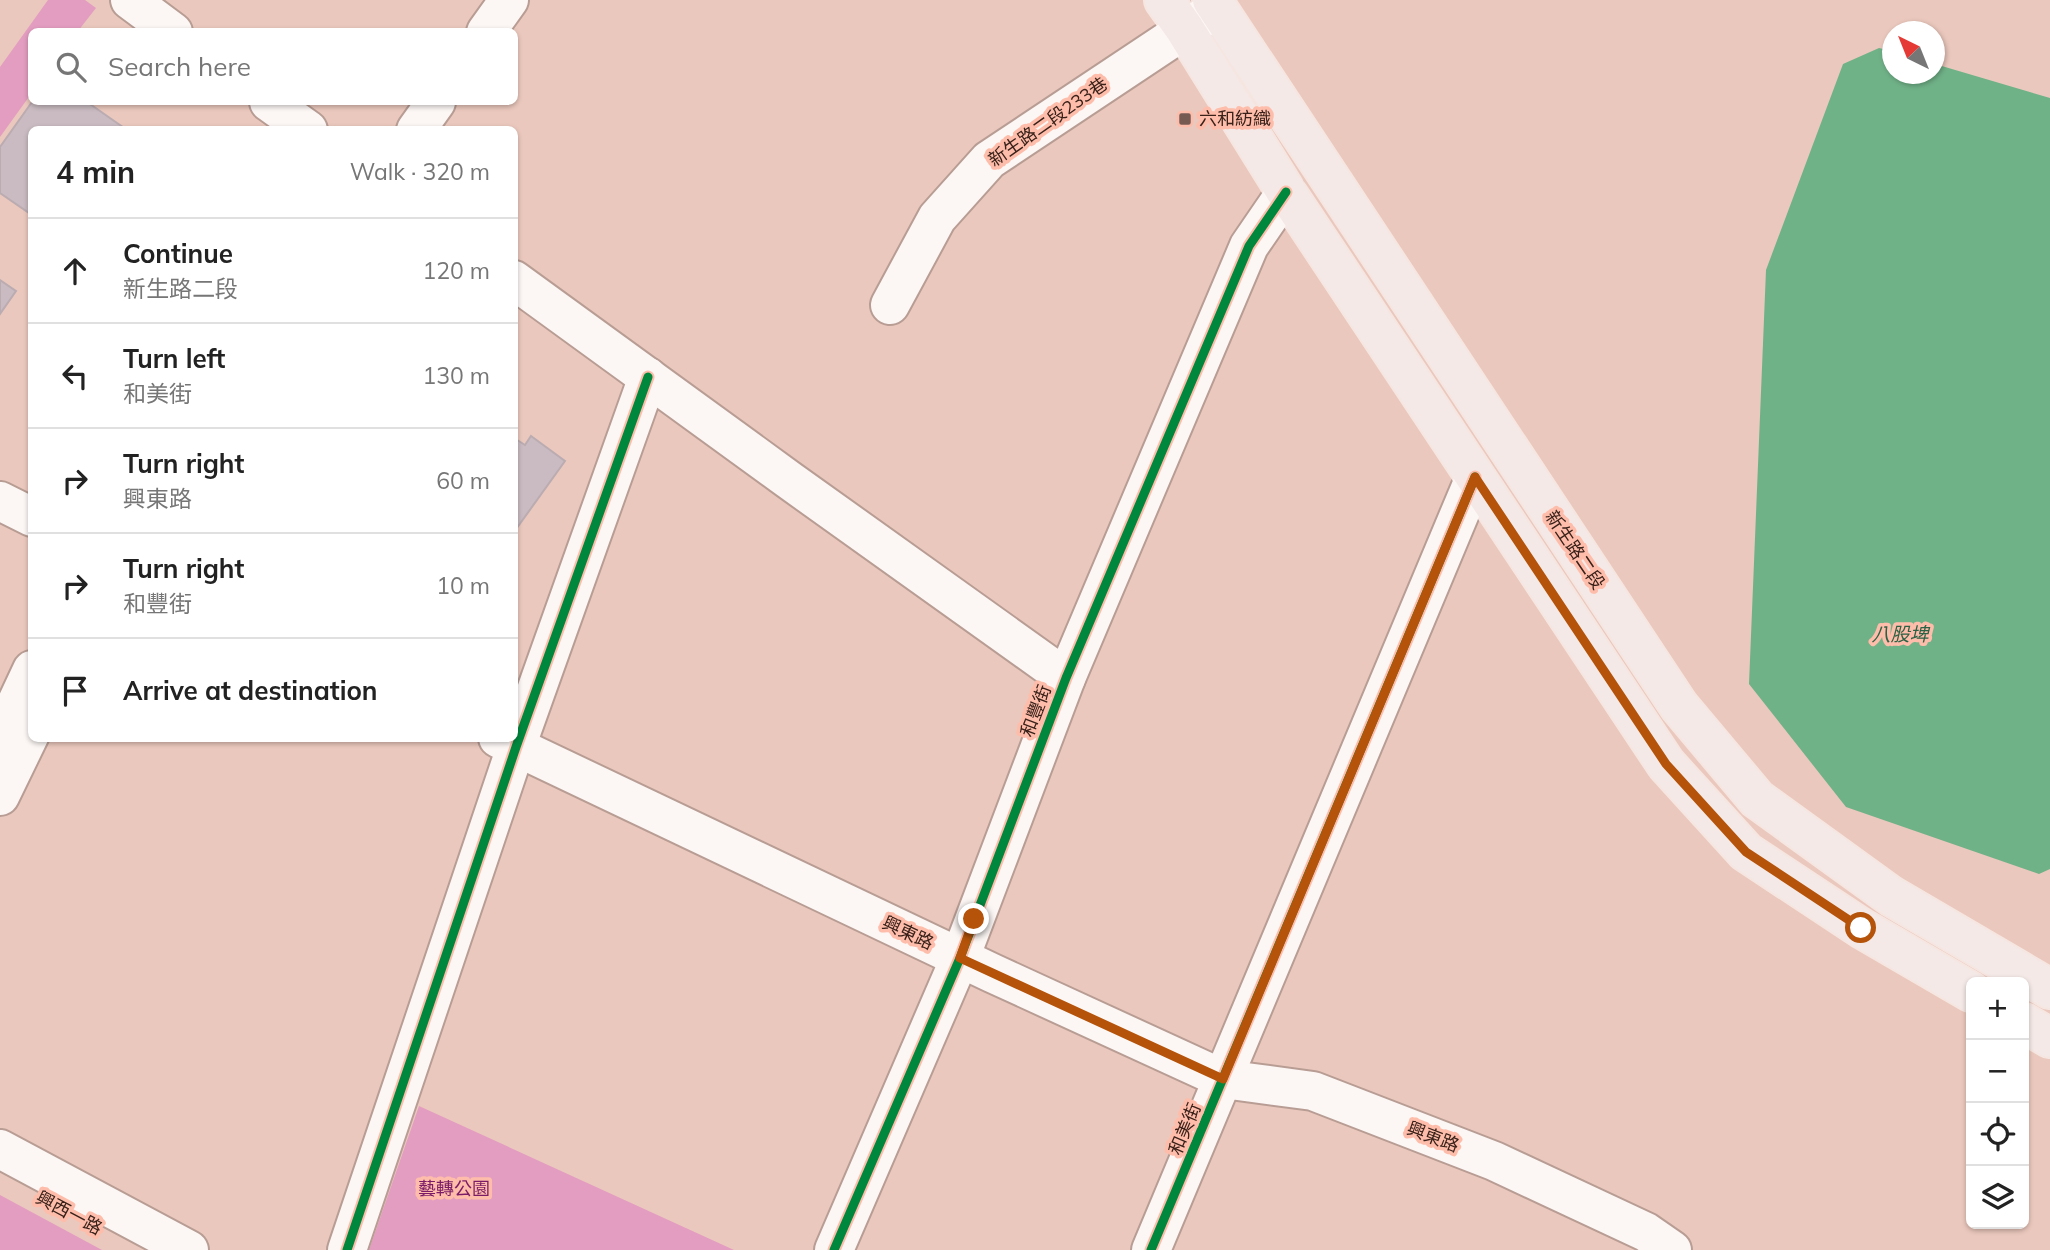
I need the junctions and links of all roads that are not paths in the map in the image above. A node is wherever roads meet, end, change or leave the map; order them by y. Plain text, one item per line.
1 (130, 0) edge
2 (481, 0) edge
3 (509, 0) edge
4 (1215, 4) edge
5 (1174, 14) edge
6 (168, 28) edge
7 (462, 28) edge
8 (489, 28) edge
9 (273, 105) edge
10 (407, 105) edge
11 (434, 105) edge
12 (302, 126) edge
13 (393, 126) edge
14 (419, 126) edge
15 (1286, 192) junction
16 (518, 283) edge
17 (890, 305) dead end
18 (648, 377) junction
19 (1475, 477) junction
20 (0, 501) edge
21 (28, 515) edge
22 (28, 678) edge
23 (1066, 678) junction
24 (518, 714) edge
25 (0, 738) edge
26 (28, 738) edge
27 (507, 743) edge
28 (0, 796) edge
29 (960, 958) junction
30 (1966, 989) edge
31 (2050, 989) edge
32 (2029, 1026) edge
33 (2050, 1038) edge
34 (1223, 1079) junction
35 (0, 1149) edge
36 (0, 1176) edge
37 (139, 1250) edge
38 (189, 1250) edge
39 (347, 1250) edge
40 (834, 1250) edge
41 (1151, 1250) edge
42 (1672, 1250) edge

1 - 6 street
2 - 7 street
3 - 8 street
4 - 5 street, 新生路二段233巷
4 - 31 main road, 新生路二段
5 - 15 main road
5 - 17 street, 新生路二段233巷
9 - 12 street
10 - 13 street
11 - 14 street
15 - 19 main road
15 - 23 street, 和豐街
16 - 18 street
18 - 23 street
18 - 24 street
19 - 30 main road
19 - 34 street, 和美街
20 - 21 street
22 - 25 street
23 - 29 street, 和豐街
26 - 28 street
27 - 29 street, 興東路
27 - 39 street
29 - 34 street, 興東路
29 - 40 street, 和豐街
32 - 33 main road
34 - 41 street, 和美街
34 - 42 street, 興東路
35 - 38 street
36 - 37 street, 興西一路

